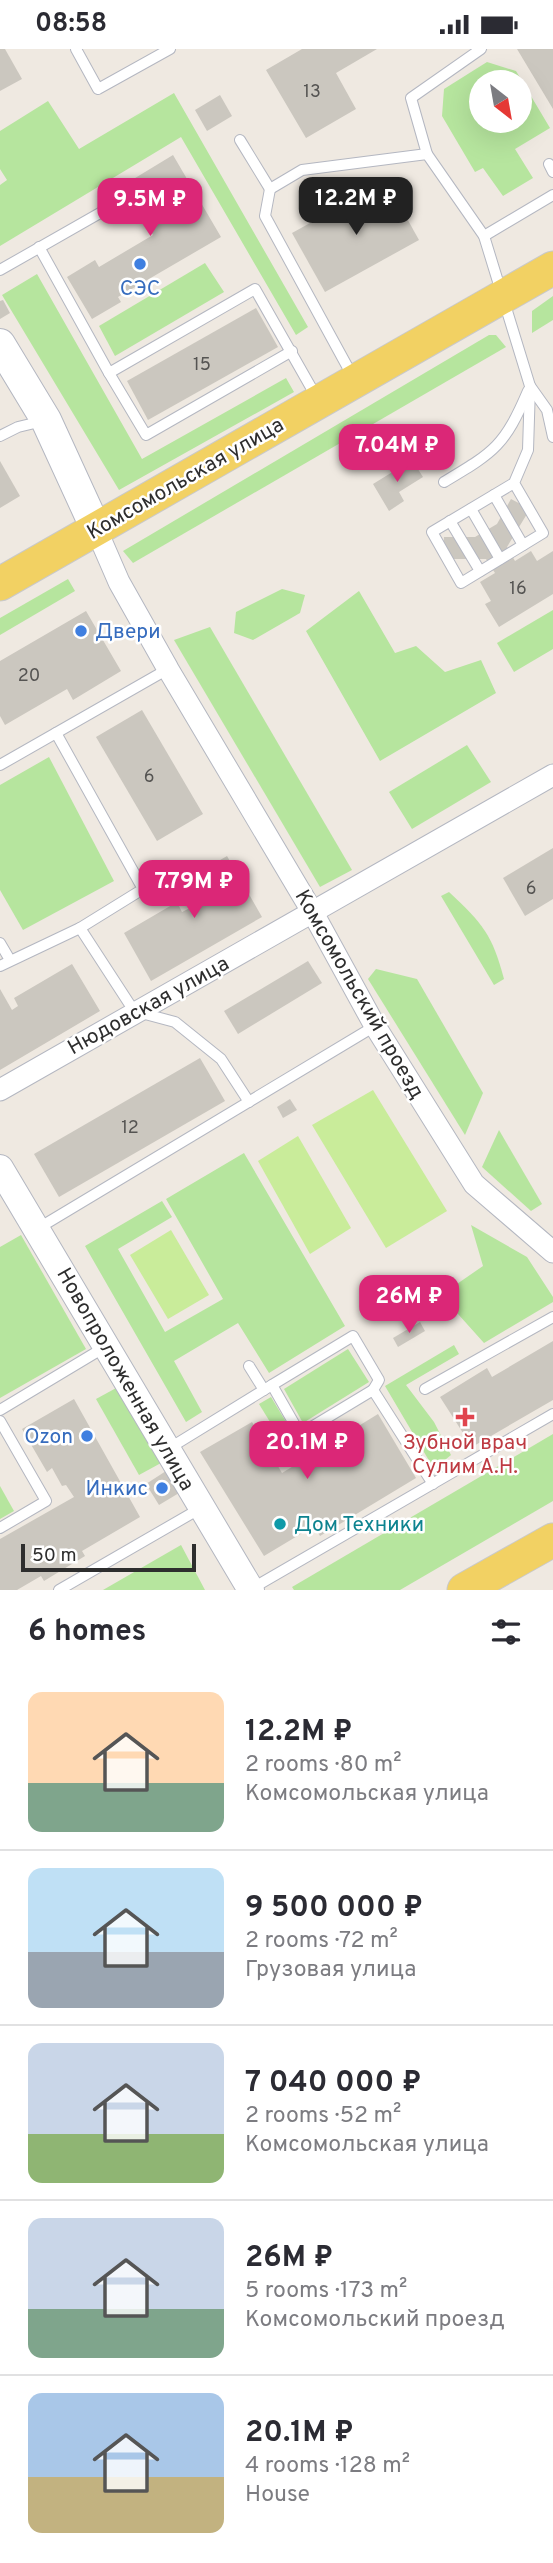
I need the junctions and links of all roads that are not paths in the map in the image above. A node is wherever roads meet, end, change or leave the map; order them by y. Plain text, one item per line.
1 (76, 49) edge
2 (170, 49) edge
3 (481, 49) edge
4 (240, 140) dead end
5 (426, 154) junction
6 (270, 189) junction
7 (553, 195) edge
8 (107, 209) dead end
9 (484, 236) junction
10 (39, 247) junction
11 (553, 268) edge
12 (0, 270) edge
13 (505, 296) junction
14 (1, 347) edge
15 (292, 351) junction
16 (109, 373) junction
17 (355, 381) junction
18 (530, 386) junction
19 (319, 401) junction
20 (550, 408) edge
21 (46, 420) junction
22 (0, 436) edge
23 (553, 436) edge
24 (443, 482) dead end
25 (514, 483) junction
26 (494, 495) junction
27 (471, 509) junction
28 (450, 521) junction
29 (96, 529) junction
30 (523, 545) junction
31 (500, 559) junction
32 (480, 571) junction
33 (0, 584) edge
34 (168, 669) junction
35 (56, 733) junction
36 (0, 765) edge
37 (553, 775) edge
38 (313, 913) junction
39 (80, 928) junction
40 (0, 943) edge
41 (5, 963) edge
42 (134, 1011) junction
43 (375, 1026) junction
44 (0, 1090) edge
45 (248, 1102) junction
46 (0, 1168) edge
47 (37, 1229) junction
48 (553, 1252) edge
49 (553, 1317) edge
50 (107, 1346) junction
51 (249, 1366) dead end
52 (268, 1388) junction
53 (425, 1389) dead end
54 (373, 1390) junction
55 (0, 1411) edge
56 (553, 1414) edge
57 (0, 1421) edge
58 (168, 1448) junction
59 (433, 1484) junction
60 (201, 1508) junction
61 (0, 1528) edge
62 (553, 1540) edge
63 (59, 1590) edge
64 (251, 1590) edge
65 (464, 1590) edge

1 - 2 lane
3 - 5 lane
4 - 6 lane
5 - 6 lane
5 - 9 lane
6 - 17 lane
7 - 9 lane
8 - 10 lane
9 - 13 lane
10 - 12 lane
10 - 16 lane
11 - 13 main road, Комсомольская улица
13 - 17 main road, Комсомольская улица
13 - 18 lane
14 - 21 main road
15 - 16 lane
15 - 16 lane
15 - 19 lane
17 - 19 main road, Комсомольская улица
18 - 20 lane
18 - 24 lane
18 - 25 lane
19 - 29 main road, Комсомольская улица
20 - 23 lane
21 - 22 lane
21 - 29 main road
25 - 26 lane
25 - 30 lane
26 - 27 lane
26 - 30 lane
27 - 28 lane
27 - 31 lane
28 - 32 lane
28 - 32 lane
29 - 33 main road, Комсомольская улица
29 - 34 street, Комсомольский проезд
30 - 31 lane
31 - 32 lane
34 - 35 lane
34 - 38 street, Комсомольский проезд
35 - 36 lane
35 - 39 lane
37 - 38 street, Нюдовская улица
38 - 42 street, Нюдовская улица
38 - 43 street, Комсомольский проезд
39 - 41 lane
39 - 42 lane
40 - 41 lane
42 - 44 street, Нюдовская улица
42 - 45 lane
43 - 45 lane
43 - 48 street, Комсомольский проезд
45 - 47 lane
46 - 47 street, Новопроложенная улица
47 - 50 street, Новопроложенная улица
49 - 53 lane
50 - 55 lane
50 - 58 street, Новопроложенная улица
51 - 52 lane
52 - 54 lane
52 - 54 lane
52 - 58 lane
54 - 59 lane
56 - 59 lane
57 - 61 lane
58 - 60 street, Новопроложенная улица
59 - 64 lane
60 - 63 lane
60 - 64 street, Новопроложенная улица
62 - 65 main road

